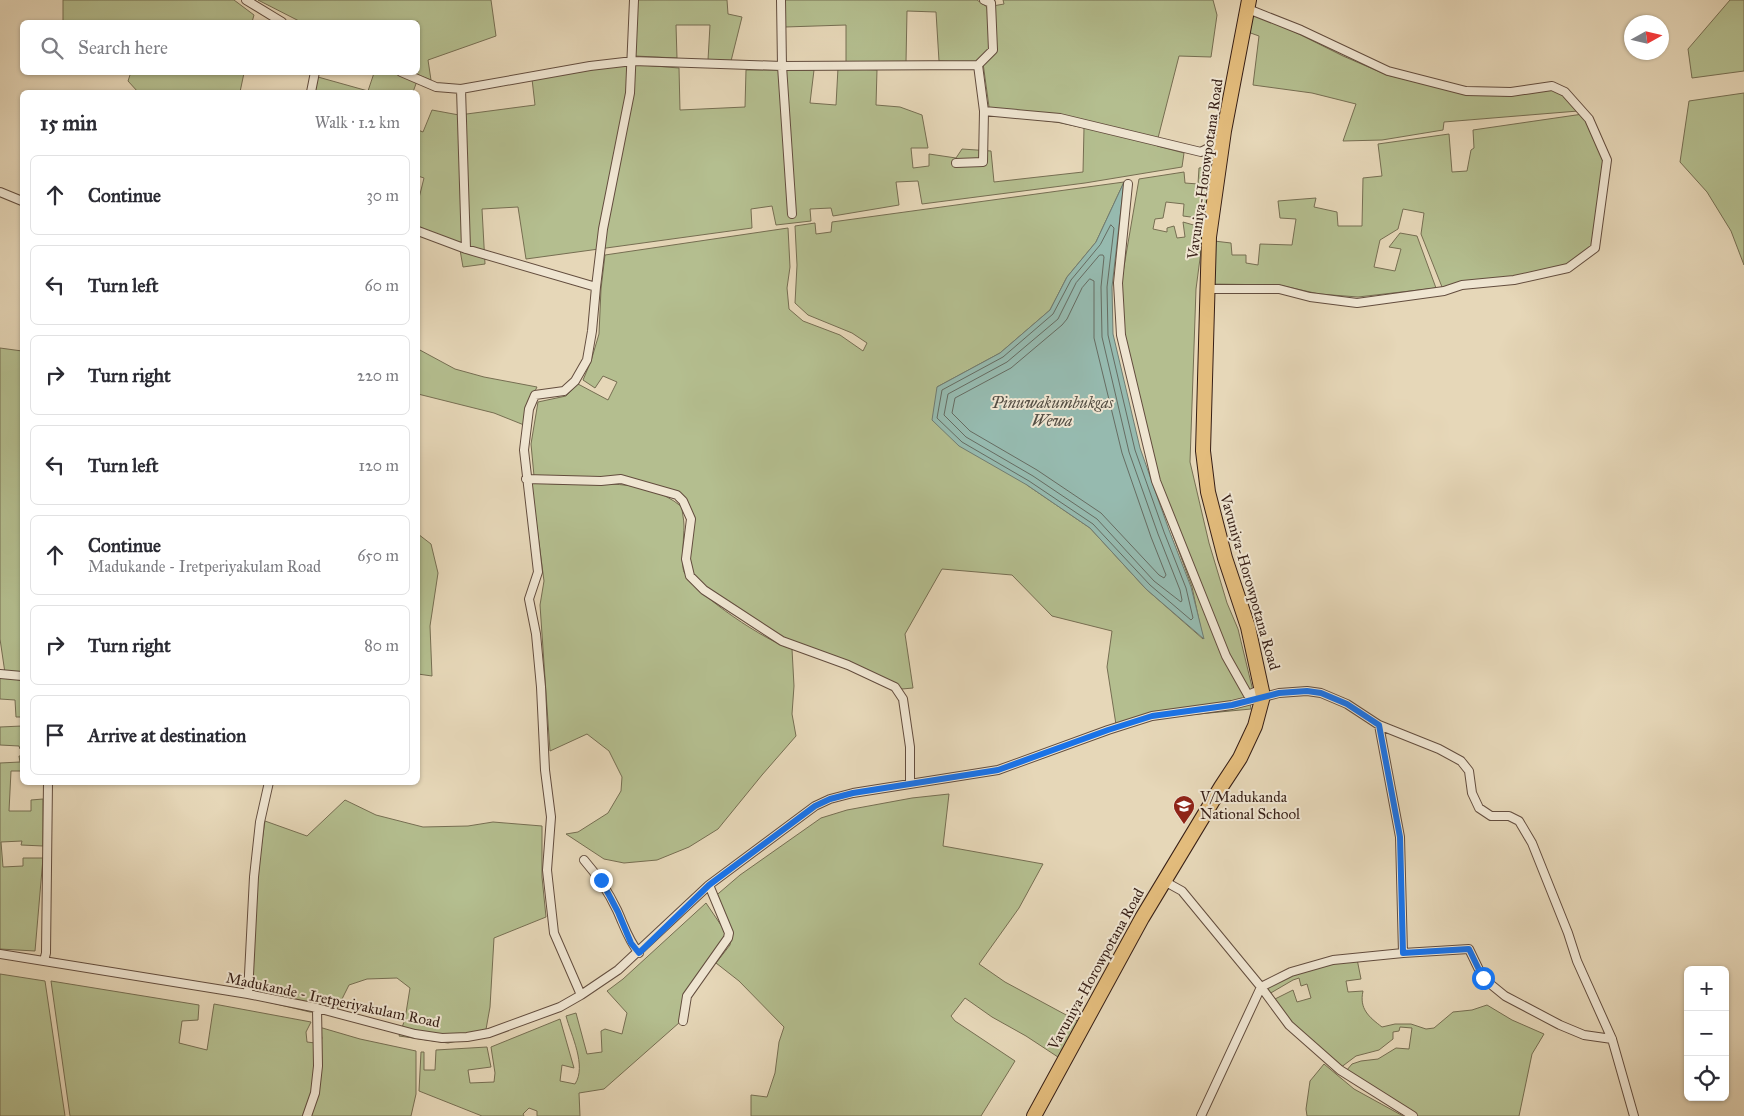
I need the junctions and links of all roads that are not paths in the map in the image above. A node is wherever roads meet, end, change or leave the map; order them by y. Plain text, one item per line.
1 (246, 0) edge
2 (634, 0) edge
3 (781, 0) edge
4 (984, 0) edge
5 (1248, 4) edge
6 (279, 20) edge
7 (633, 60) junction
8 (978, 65) junction
9 (782, 66) junction
10 (314, 75) edge
11 (408, 75) edge
12 (462, 89) junction
13 (311, 90) edge
14 (984, 111) junction
15 (1223, 140) junction
16 (956, 163) dead end
17 (1128, 184) dead end
18 (0, 192) edge
19 (20, 200) edge
20 (792, 214) dead end
21 (420, 232) edge
22 (466, 249) junction
23 (596, 288) junction
24 (1207, 289) junction
25 (526, 479) junction
26 (0, 674) edge
27 (20, 676) edge
28 (1262, 693) junction
29 (1379, 725) junction
30 (910, 783) junction
31 (48, 785) edge
32 (268, 785) edge
33 (584, 860) dead end
34 (1164, 881) junction
35 (709, 885) junction
36 (639, 953) junction
37 (1403, 953) junction
38 (0, 954) edge
39 (44, 961) junction
40 (1261, 986) junction
41 (248, 994) junction
42 (581, 995) junction
43 (317, 1008) junction
44 (683, 1021) dead end
45 (1612, 1039) junction
46 (306, 1116) edge
47 (1034, 1116) edge
48 (1201, 1116) edge
49 (1413, 1116) edge
50 (1634, 1116) edge

1 - 6 street
2 - 7 street
3 - 9 street
4 - 8 street
5 - 15 highway, Vavuniya-Horowpotana Road
5 - 24 street
7 - 9 street
7 - 12 street
7 - 23 street
8 - 9 street
8 - 14 street
9 - 20 street
10 - 13 street
11 - 12 street
12 - 22 street
14 - 15 street
14 - 16 street
15 - 24 highway, Vavuniya-Horowpotana Road
17 - 28 street
18 - 19 street
21 - 22 street
22 - 23 street
23 - 25 street
24 - 28 highway, Vavuniya-Horowpotana Road
25 - 30 street
25 - 42 street
26 - 27 street
28 - 29 street
28 - 30 street, Madukande - Iretperiyakulam Road
28 - 34 highway, Vavuniya-Horowpotana Road
29 - 37 street
29 - 45 street
30 - 35 street, Madukande - Iretperiyakulam Road
31 - 39 street
32 - 41 street
33 - 36 street
34 - 40 street
34 - 47 highway, Vavuniya-Horowpotana Road
35 - 36 street, Madukande - Iretperiyakulam Road
35 - 44 street
36 - 42 street, Madukande - Iretperiyakulam Road
37 - 40 street
37 - 45 street
38 - 39 street, Madukande - Iretperiyakulam Road
39 - 41 street, Madukande - Iretperiyakulam Road
40 - 48 street
40 - 49 street
41 - 43 street, Madukande - Iretperiyakulam Road
42 - 43 street, Madukande - Iretperiyakulam Road
43 - 46 street
45 - 50 street

